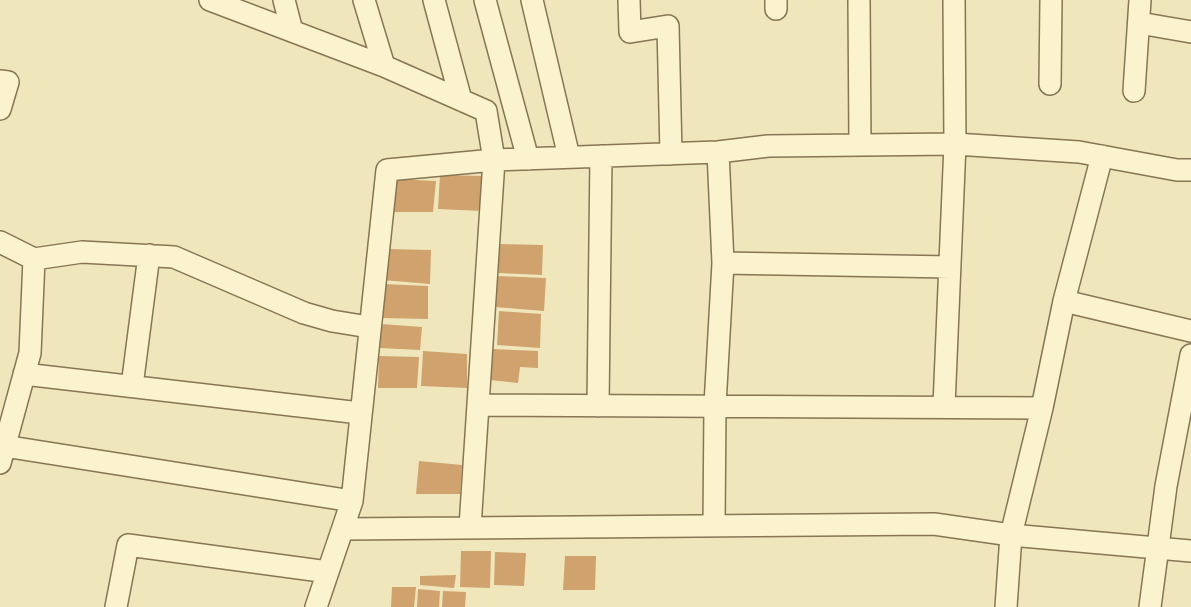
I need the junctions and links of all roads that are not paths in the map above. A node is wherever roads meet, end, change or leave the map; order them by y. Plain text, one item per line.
1 (210, 0) edge
2 (284, 0) edge
3 (364, 0) edge
4 (434, 0) edge
5 (485, 0) edge
6 (532, 0) edge
7 (630, 0) edge
8 (859, 0) edge
9 (954, 0) edge
10 (1050, 0) edge
11 (1140, 0) edge
12 (1139, 23) junction
13 (292, 32) junction
14 (1191, 32) edge
15 (384, 66) junction
16 (0, 80) edge
17 (1050, 84) dead end
18 (1134, 91) dead end
19 (461, 100) junction
20 (0, 108) edge
21 (955, 144) junction
22 (860, 145) junction
23 (718, 152) junction
24 (671, 154) junction
25 (601, 156) junction
26 (1102, 156) junction
27 (569, 157) junction
28 (528, 159) junction
29 (494, 160) junction
30 (1191, 170) edge
31 (0, 242) edge
32 (149, 256) junction
33 (34, 259) junction
34 (723, 263) junction
35 (950, 267) junction
36 (1064, 300) junction
37 (369, 327) junction
38 (1191, 331) edge
39 (1191, 355) edge
40 (24, 374) junction
41 (132, 386) junction
42 (478, 405) junction
43 (715, 405) junction
44 (598, 406) junction
45 (944, 406) junction
46 (1042, 408) junction
47 (360, 413) junction
48 (2, 454) edge
49 (352, 501) junction
50 (714, 525) junction
51 (470, 527) junction
52 (343, 529) junction
53 (1011, 535) junction
54 (1157, 547) junction
55 (1191, 551) edge
56 (328, 572) junction
57 (116, 607) edge
58 (316, 607) edge
59 (1006, 607) edge
60 (1150, 607) edge

1 - 13 street
2 - 13 street
3 - 15 street
4 - 19 street
5 - 28 street
6 - 27 street
7 - 24 street
8 - 22 street
9 - 21 street
10 - 17 street
11 - 12 street
12 - 14 street
12 - 18 street
13 - 15 street
15 - 19 street
16 - 20 street
19 - 29 street
21 - 22 street
21 - 26 street
21 - 35 street
22 - 23 street
23 - 24 street
23 - 34 street
24 - 25 street
25 - 27 street
25 - 44 street
26 - 30 street
26 - 36 street
27 - 28 street
28 - 29 street
29 - 37 street
29 - 42 street
31 - 33 street
32 - 33 street
32 - 37 street
32 - 41 street
33 - 40 street
34 - 35 street
34 - 43 street
35 - 45 street
36 - 38 street
36 - 46 street
37 - 47 street
39 - 54 street
40 - 41 street
40 - 48 street
41 - 47 street
42 - 44 street
42 - 51 street
43 - 44 street
43 - 45 street
43 - 50 street
45 - 46 street
46 - 53 street
47 - 49 street
48 - 49 street
49 - 52 street
50 - 51 street
50 - 53 street
51 - 52 street
52 - 56 street
53 - 54 street
53 - 59 street
54 - 55 street
54 - 60 street
56 - 57 street
56 - 58 street

